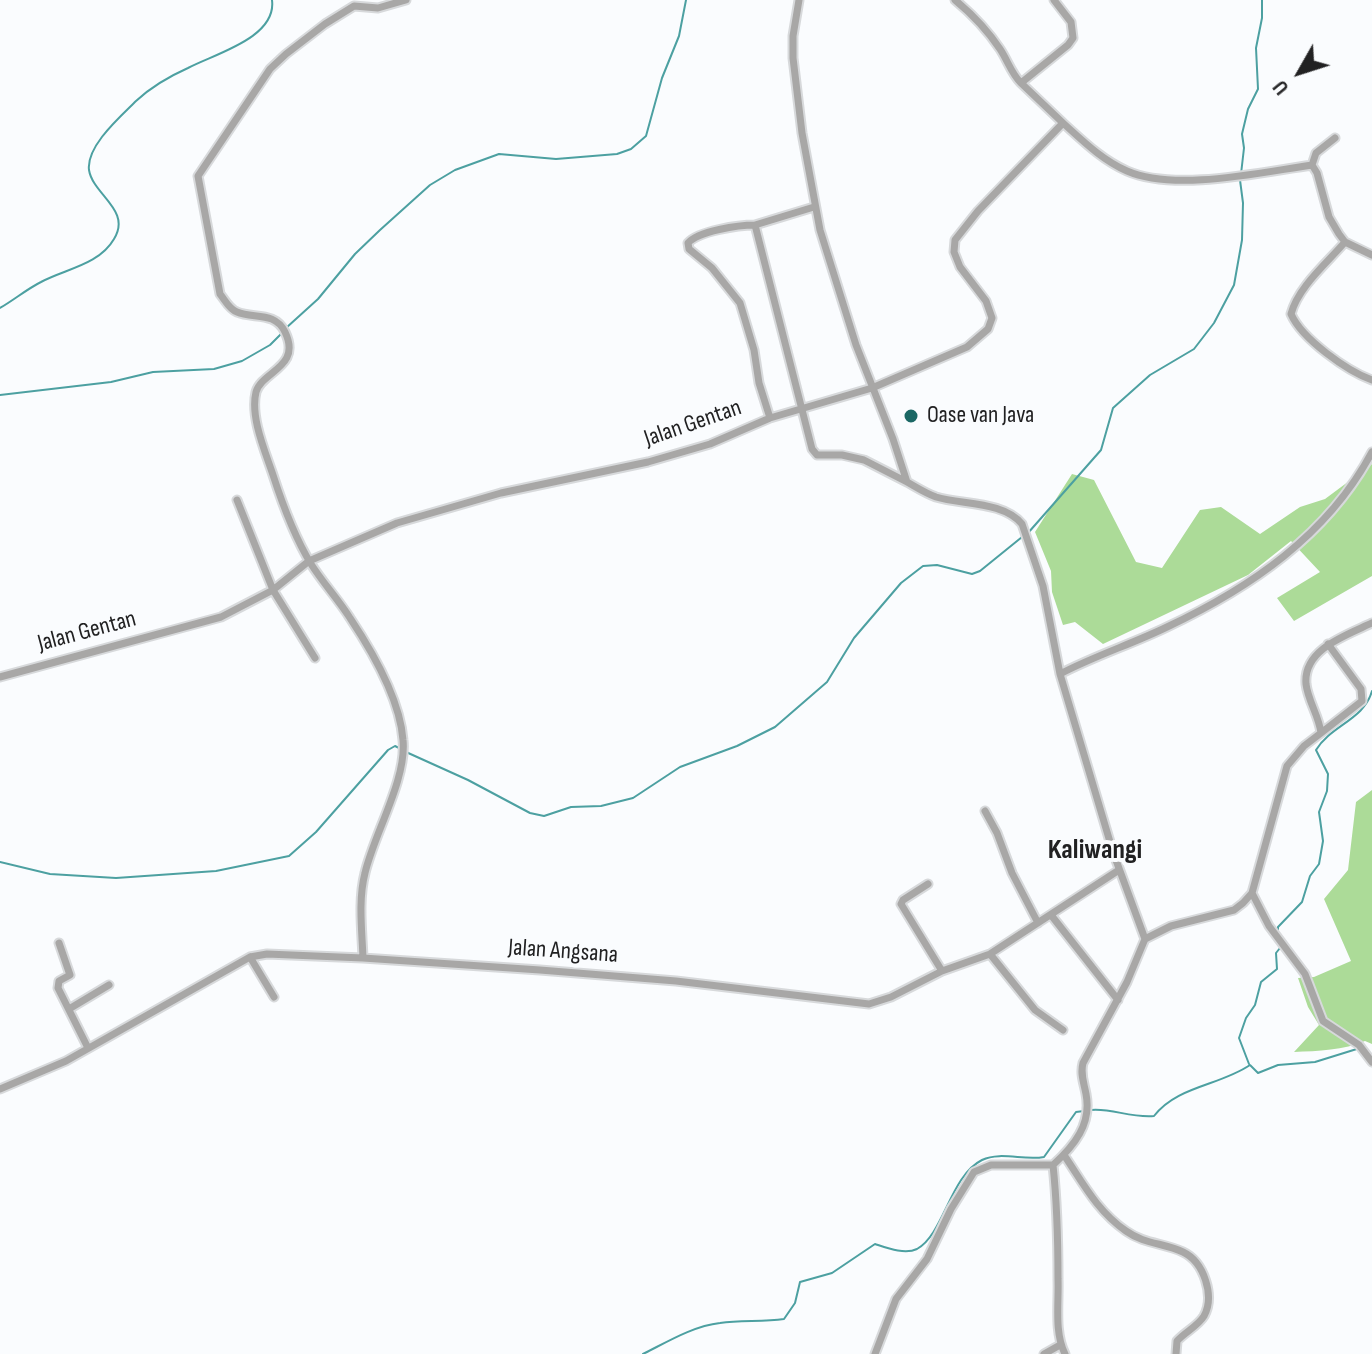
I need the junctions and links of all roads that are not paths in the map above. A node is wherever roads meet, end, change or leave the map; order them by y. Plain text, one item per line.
1 (406, 0) edge
2 (799, 0) edge
3 (955, 0) edge
4 (1054, 0) edge
5 (1021, 83) junction
6 (1063, 123) junction
7 (1335, 138) dead end
8 (1312, 165) junction
9 (814, 207) junction
10 (755, 225) junction
11 (1345, 242) junction
12 (1372, 255) edge
13 (1372, 380) edge
14 (872, 388) junction
15 (800, 408) junction
16 (770, 418) junction
17 (1372, 452) edge
18 (907, 482) junction
19 (237, 500) dead end
20 (309, 561) junction
21 (273, 590) junction
22 (1372, 623) edge
23 (1328, 644) junction
24 (315, 658) dead end
25 (1060, 674) junction
26 (0, 677) edge
27 (1321, 733) junction
28 (985, 811) dead end
29 (1119, 870) junction
30 (928, 884) dead end
31 (1252, 893) junction
32 (1051, 915) junction
33 (1038, 923) junction
34 (1145, 939) junction
35 (59, 943) dead end
36 (990, 954) junction
37 (250, 957) junction
38 (363, 958) junction
39 (942, 971) junction
40 (109, 985) dead end
41 (274, 997) dead end
42 (1118, 1000) junction
43 (69, 1009) junction
44 (1063, 1030) dead end
45 (88, 1048) junction
46 (1372, 1062) edge
47 (0, 1089) edge
48 (1064, 1155) junction
49 (1053, 1165) junction
50 (1060, 1345) junction
51 (1176, 1353) edge
52 (875, 1354) edge
53 (1044, 1354) edge
54 (1065, 1354) edge
55 (1166, 1354) edge

1 - 20 street
2 - 9 street
3 - 5 street
4 - 5 street
5 - 6 street
6 - 8 street
6 - 14 street, Jalan Gentan
7 - 8 street
8 - 11 street
9 - 10 street
9 - 14 street
10 - 15 street
10 - 16 street
11 - 12 street
11 - 13 street
14 - 15 street, Jalan Gentan
14 - 18 street
15 - 16 street, Jalan Gentan
15 - 18 street
16 - 20 street, Jalan Gentan
17 - 25 street
18 - 25 street
19 - 21 street
20 - 21 street, Jalan Gentan
20 - 38 street
21 - 24 street
21 - 26 street, Jalan Gentan
22 - 23 street
23 - 27 street
23 - 27 street
25 - 29 street
27 - 31 street
28 - 33 street
29 - 32 street, Jalan Angsana
29 - 34 street
30 - 39 street
31 - 34 street
31 - 46 street
32 - 33 street, Jalan Angsana
32 - 42 street
33 - 36 street, Jalan Angsana
34 - 42 street
35 - 43 street
36 - 39 street, Jalan Angsana
36 - 44 street
37 - 38 street, Jalan Angsana
37 - 41 street
37 - 45 street, Jalan Angsana
38 - 39 street, Jalan Angsana
40 - 43 street
42 - 48 street
43 - 45 street
45 - 47 street, Jalan Angsana
48 - 49 street
48 - 51 street
49 - 50 street
49 - 52 street
50 - 53 street
50 - 54 street
51 - 55 street

